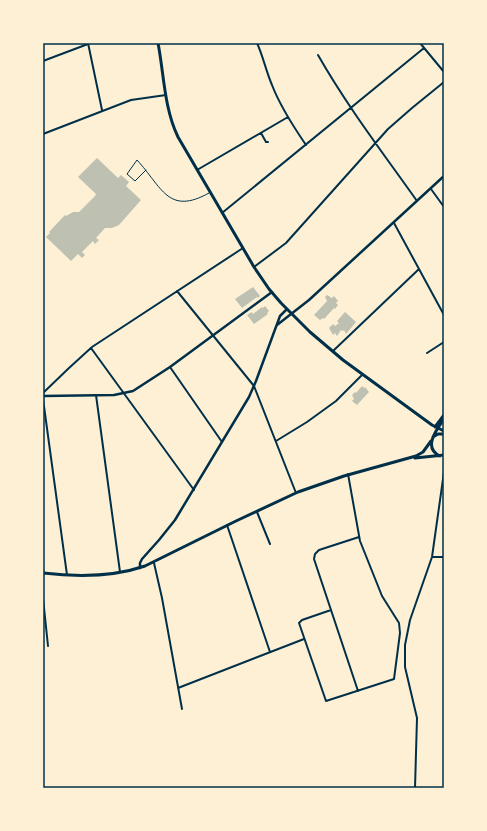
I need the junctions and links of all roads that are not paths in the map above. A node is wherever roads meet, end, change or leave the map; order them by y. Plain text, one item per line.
1 (158, 43) edge
2 (257, 43) edge
3 (420, 43) edge
4 (88, 44) edge
5 (424, 48) junction
6 (318, 55) dead end
7 (43, 60) edge
8 (444, 72) edge
9 (444, 82) edge
10 (166, 95) junction
11 (350, 108) junction
12 (102, 111) junction
13 (288, 117) junction
14 (261, 133) junction
15 (43, 134) edge
16 (268, 142) dead end
17 (376, 142) junction
18 (306, 145) junction
19 (146, 170) junction
20 (197, 170) junction
21 (444, 176) edge
22 (430, 189) junction
23 (210, 193) junction
24 (418, 201) junction
25 (444, 208) edge
26 (222, 213) junction
27 (394, 223) junction
28 (243, 248) junction
29 (254, 267) junction
30 (419, 269) junction
31 (177, 291) junction
32 (272, 292) junction
33 (287, 309) junction
34 (292, 314) junction
35 (444, 315) edge
36 (278, 325) junction
37 (213, 335) junction
38 (444, 342) edge
39 (91, 348) junction
40 (332, 351) junction
41 (427, 353) dead end
42 (170, 367) junction
43 (362, 375) junction
44 (254, 386) junction
45 (125, 394) junction
46 (96, 395) junction
47 (43, 396) edge
48 (444, 415) edge
49 (444, 419) edge
50 (436, 427) junction
51 (444, 432) edge
52 (432, 439) junction
53 (276, 441) junction
54 (223, 443) junction
55 (444, 455) edge
56 (440, 456) junction
57 (409, 458) junction
58 (444, 472) edge
59 (348, 474) junction
60 (444, 478) edge
61 (194, 490) junction
62 (296, 493) junction
63 (256, 511) junction
64 (227, 525) junction
65 (359, 537) junction
66 (270, 544) dead end
67 (432, 557) junction
68 (444, 557) edge
69 (154, 563) junction
70 (140, 568) junction
71 (120, 572) junction
72 (43, 573) edge
73 (67, 575) junction
74 (43, 598) edge
75 (331, 610) junction
76 (304, 639) junction
77 (48, 646) dead end
78 (270, 652) junction
79 (178, 688) junction
80 (358, 690) junction
81 (182, 709) dead end
82 (415, 788) edge

1 - 10 main road
2 - 13 street
3 - 5 street
4 - 7 street
4 - 12 street
5 - 8 street
5 - 11 street
6 - 11 street
9 - 17 street
10 - 12 street
10 - 20 main road
11 - 17 street
11 - 18 street
12 - 15 street
13 - 14 street
13 - 18 street
14 - 16 street
14 - 20 street
17 - 24 street
17 - 29 street
18 - 26 street
19 - 19 lane
19 - 23 lane
20 - 23 main road
21 - 22 street
22 - 24 street
22 - 25 street
23 - 26 main road
24 - 27 street
26 - 28 main road
27 - 30 street
27 - 34 street
28 - 29 main road
28 - 31 street
29 - 32 main road
30 - 35 street
30 - 40 street
31 - 37 street
31 - 39 street
32 - 33 main road
32 - 37 street
33 - 34 main road
33 - 36 street
34 - 36 street
34 - 40 main road
36 - 44 street
37 - 42 street
37 - 44 street
38 - 41 street
39 - 45 street
39 - 47 street
40 - 43 main road
42 - 45 street
42 - 54 street
43 - 50 main road
43 - 53 street
44 - 53 street
44 - 54 street
45 - 46 street
45 - 61 street
46 - 47 street
46 - 71 street
47 - 73 street
48 - 50 main road
49 - 50 main road
50 - 51 main road
50 - 52 main road
51 - 52 main road
52 - 56 main road
52 - 57 main road
53 - 62 street
54 - 61 street
55 - 56 main road
56 - 57 main road
57 - 59 main road
58 - 60 street
59 - 62 main road
59 - 65 street
60 - 67 street
61 - 70 street
62 - 63 main road
63 - 64 main road
63 - 66 street
64 - 69 main road
64 - 78 street
65 - 75 street
65 - 80 street
67 - 68 street
67 - 82 street
69 - 70 main road
69 - 79 street
70 - 71 main road
71 - 73 main road
72 - 73 main road
74 - 77 street
75 - 76 street
75 - 80 street
76 - 78 street
76 - 80 street
78 - 79 street
79 - 81 street

